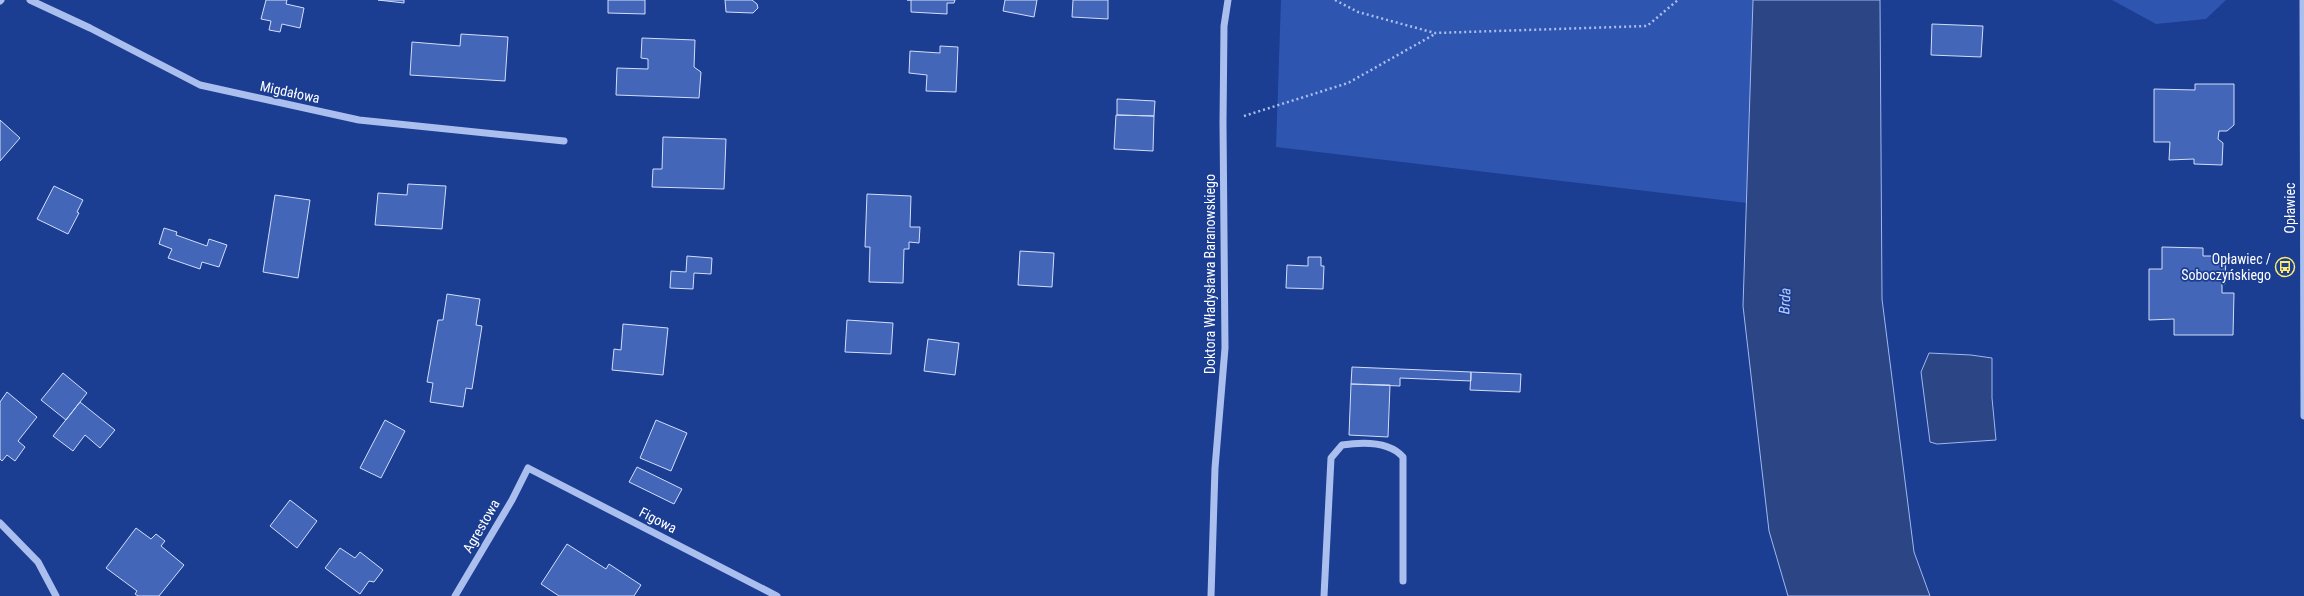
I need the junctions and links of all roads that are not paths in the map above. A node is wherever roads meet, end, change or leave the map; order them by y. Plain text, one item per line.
1 (30, 0) edge
2 (1228, 0) edge
3 (2303, 0) edge
4 (564, 141) dead end
5 (2304, 199) edge
6 (2304, 416) edge
7 (528, 468) joint
8 (0, 523) edge
9 (1403, 581) dead end
10 (56, 596) edge
11 (456, 596) edge
12 (777, 596) edge
13 (1211, 596) edge
14 (1324, 596) edge

1 - 4 street, Migdałowa
2 - 13 street, Doktora Władysława Baranowskiego
3 - 5 street, Opławiec
5 - 6 street, Opławiec
7 - 11 street, Agrestowa
7 - 12 street, Figowa
8 - 10 street
9 - 14 street

